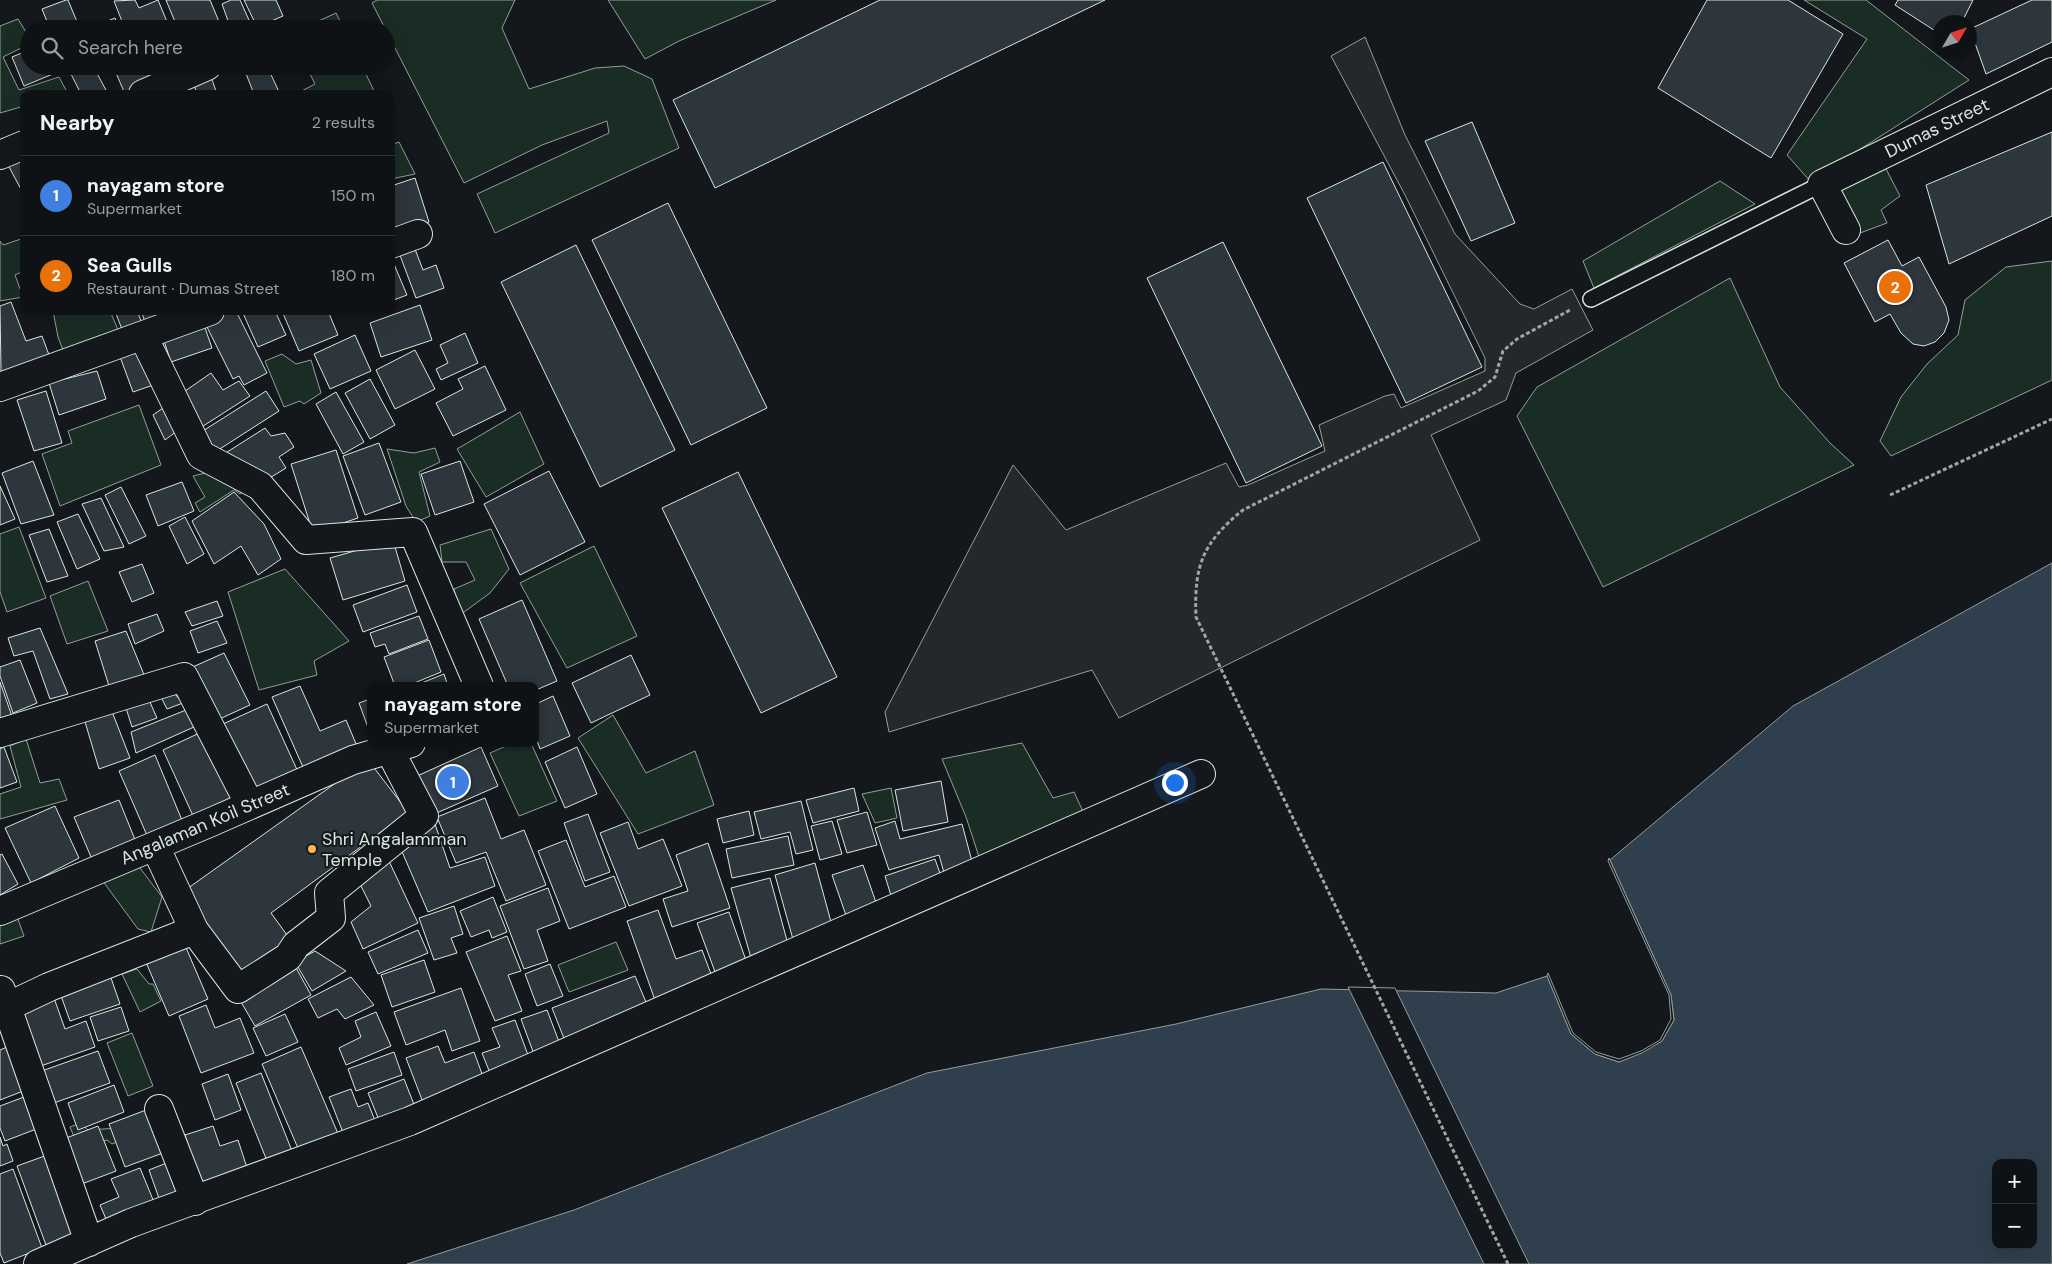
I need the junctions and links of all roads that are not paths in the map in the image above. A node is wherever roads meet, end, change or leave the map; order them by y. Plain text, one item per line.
1 (2052, 72) edge
2 (186, 75) edge
3 (152, 90) edge
4 (20, 146) edge
5 (0, 155) edge
6 (1822, 184) junction
7 (1846, 230) dead end
8 (418, 234) dead end
9 (395, 243) edge
10 (1591, 299) road end
11 (199, 315) edge
12 (143, 336) junction
13 (0, 387) edge
14 (477, 682) edge
15 (0, 733) edge
16 (397, 747) edge
17 (400, 747) edge
18 (1201, 774) dead end
19 (250, 805) junction
20 (155, 846) junction
21 (0, 911) edge
22 (194, 930) junction
23 (2, 994) edge
24 (159, 1109) dead end
25 (195, 1201) junction
26 (88, 1242) junction
27 (38, 1264) edge

1 - 6 street, Dumas Street
2 - 3 street
4 - 5 street
6 - 7 street
6 - 10 lane
8 - 9 street
11 - 12 street
12 - 13 street
12 - 14 street
15 - 19 street
16 - 19 street, Angalaman Koil Street
17 - 22 street
18 - 25 street
19 - 20 street, Angalaman Koil Street
20 - 21 street, Angalaman Koil Street
20 - 22 street
22 - 23 street
23 - 26 street
24 - 25 street
25 - 26 street
26 - 27 street

